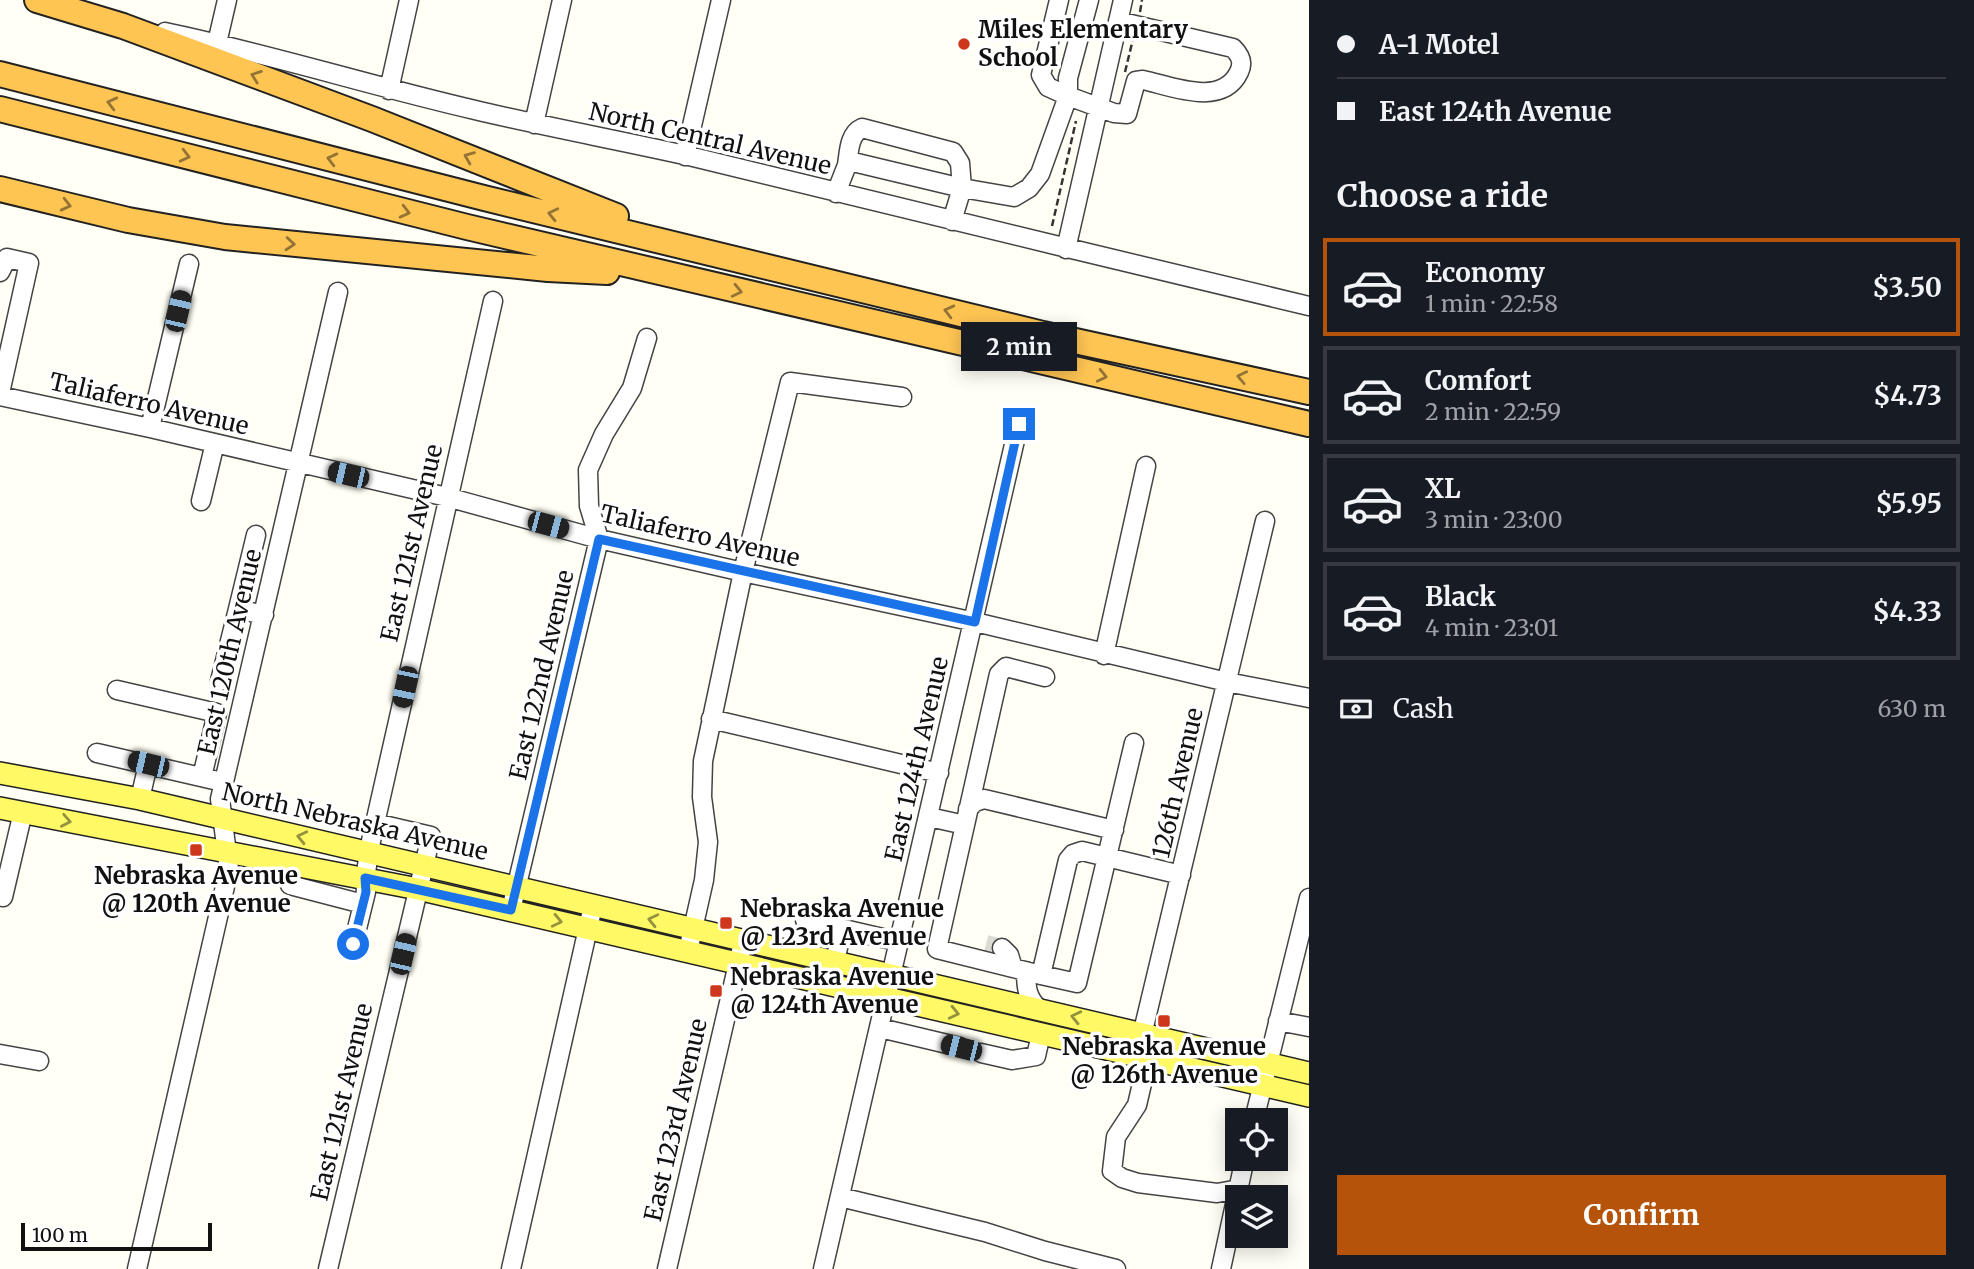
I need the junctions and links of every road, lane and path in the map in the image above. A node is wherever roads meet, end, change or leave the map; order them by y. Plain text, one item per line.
1 (37, 0) edge
2 (227, 0) edge
3 (409, 0) edge
4 (562, 0) edge
5 (721, 0) edge
6 (1059, 0) edge
7 (1089, 0) edge
8 (1123, 0) edge
9 (1142, 0) edge
10 (101, 19) junction
11 (1118, 21) junction
12 (1137, 25) junction
13 (217, 43) junction
14 (0, 74) edge
15 (1124, 76) dead end
16 (389, 90) junction
17 (1068, 96) junction
18 (1099, 107) junction
19 (0, 108) edge
20 (1079, 111) dead end
21 (534, 124) junction
22 (685, 156) junction
23 (847, 165) junction
24 (962, 188) junction
25 (0, 189) edge
26 (836, 193) junction
27 (951, 221) junction
28 (1052, 226) dead end
29 (691, 247) junction
30 (1066, 249) junction
31 (189, 264) dead end
32 (0, 272) edge
33 (671, 275) junction
34 (338, 292) dead end
35 (493, 302) dead end
36 (1309, 306) edge
37 (647, 338) dead end
38 (5, 349) edge
39 (1309, 392) edge
40 (0, 394) edge
41 (902, 397) dead end
42 (1019, 424) dead end
43 (1309, 424) edge
44 (150, 428) junction
45 (215, 443) junction
46 (299, 464) junction
47 (1146, 466) dead end
48 (447, 497) junction
49 (201, 501) dead end
50 (1265, 521) dead end
51 (256, 535) dead end
52 (599, 539) junction
53 (743, 572) junction
54 (238, 609) junction
55 (264, 615) junction
56 (975, 622) junction
57 (1104, 654) junction
58 (1045, 677) dead end
59 (220, 681) dead end
60 (1227, 682) junction
61 (117, 690) dead end
62 (1309, 698) edge
63 (711, 719) junction
64 (1134, 743) dead end
65 (209, 748) junction
66 (97, 753) dead end
67 (231, 753) junction
68 (148, 764) junction
69 (0, 773) edge
70 (939, 773) junction
71 (202, 777) junction
72 (224, 782) junction
73 (140, 799) junction
74 (0, 808) edge
75 (23, 812) junction
76 (929, 817) junction
77 (967, 817) junction
78 (221, 818) junction
79 (375, 823) junction
80 (1114, 830) junction
81 (227, 852) junction
82 (368, 852) junction
83 (1108, 857) junction
84 (425, 865) junction
85 (1181, 875) junction
86 (365, 878) junction
87 (290, 885) dead end
88 (516, 888) junction
89 (418, 889) junction
90 (3, 897) dead end
91 (1309, 898) edge
92 (363, 904) junction
93 (593, 906) junction
94 (511, 910) junction
95 (804, 920) dead end
96 (588, 928) junction
97 (693, 929) junction
98 (842, 929) junction
99 (743, 940) junction
100 (900, 942) junction
101 (353, 944) dead end
102 (688, 951) junction
103 (968, 957) junction
104 (835, 962) junction
105 (738, 963) junction
106 (1027, 971) junction
107 (892, 975) junction
108 (887, 998) junction
109 (999, 999) junction
110 (1040, 1009) junction
111 (1278, 1021) junction
112 (1309, 1027) edge
113 (880, 1028) junction
114 (1143, 1033) junction
115 (1041, 1034) junction
116 (961, 1048) dead end
117 (981, 1053) dead end
118 (0, 1054) edge
119 (1142, 1057) junction
120 (39, 1061) dead end
121 (1267, 1063) junction
122 (1309, 1073) edge
123 (1262, 1085) junction
124 (1309, 1096) edge
125 (1257, 1108) edge
126 (1225, 1192) edge
127 (840, 1197) junction
128 (1226, 1248) edge
129 (137, 1269) edge
130 (328, 1269) edge
131 (511, 1269) edge
132 (667, 1269) edge
133 (823, 1269) edge
134 (1116, 1269) edge
135 (1221, 1269) edge

1 - 10 highway
2 - 13 street
3 - 16 street
4 - 21 street
5 - 22 street
6 - 17 street
7 - 17 street
8 - 11 street
9 - 12 path
10 - 13 street, North Central Avenue
29 -> 10 highway
11 - 12 street
11 - 18 street
12 - 15 path
12 - 18 street
13 - 16 street, North Central Avenue
29 -> 14 highway
16 - 21 street, North Central Avenue
17 - 18 street
17 - 24 street
18 - 30 street
19 -> 33 highway
20 - 28 path
21 - 22 street, North Central Avenue
22 - 26 street, North Central Avenue
23 - 24 street
23 - 24 street
23 - 26 street
24 - 27 street
25 -> 33 highway
26 - 27 street, North Central Avenue
27 - 30 street, North Central Avenue
39 -> 29 highway
30 - 36 street, North Central Avenue
31 - 44 street
32 - 38 street
33 -> 43 highway
34 - 46 street, East 120th Avenue
35 - 48 street, East 121st Avenue
37 - 52 street
38 - 40 street
40 - 44 street, Taliaferro Avenue
41 - 53 street
42 - 56 street, East 124th Avenue
44 - 45 street, Taliaferro Avenue
45 - 46 street, Taliaferro Avenue
45 - 49 street
46 - 48 street, Taliaferro Avenue
46 - 55 street, East 120th Avenue
47 - 57 street
48 - 52 street, Taliaferro Avenue
48 - 79 street, East 121st Avenue
50 - 60 street, 126th Avenue
51 - 54 street
52 - 53 street, Taliaferro Avenue
52 - 88 street, East 122nd Avenue
53 - 56 street, Taliaferro Avenue
53 - 63 street
54 - 55 street
54 - 59 street
55 - 67 street, East 120th Avenue
56 - 57 street, Taliaferro Avenue
56 - 70 street, East 124th Avenue
57 - 60 street, Taliaferro Avenue
58 - 77 street
60 - 62 street, Taliaferro Avenue
60 - 85 street, 126th Avenue
61 - 65 street
63 - 70 street
63 - 97 street
64 - 80 street
65 - 67 street
65 - 71 street
66 - 68 street
67 - 72 street, East 120th Avenue
68 - 71 street
68 - 73 street
69 - 73 main road, North Nebraska Avenue
70 - 76 street, East 124th Avenue
71 - 72 street
72 - 78 street, East 120th Avenue
73 - 78 main road, North Nebraska Avenue
74 - 75 main road, North Nebraska Avenue
75 -> 81 main road, North Nebraska Avenue
75 - 90 street
76 - 77 street
76 - 100 street, East 124th Avenue
77 - 80 street
77 - 103 street
78 - 81 street, East 120th Avenue
82 -> 78 main road, North Nebraska Avenue
79 - 82 street, East 121st Avenue
79 - 84 street, East 121st Avenue
80 - 83 street
81 - 86 main road, North Nebraska Avenue
81 - 129 street, East 120th Avenue
82 - 84 main road, North Nebraska Avenue
82 - 86 street, East 121st Avenue
83 - 85 street
83 - 106 street
83 - 106 street
84 - 88 main road, North Nebraska Avenue
84 - 89 street, East 121st Avenue
85 - 114 street, 126th Avenue
86 - 89 main road, North Nebraska Avenue
86 - 92 street, East 121st Avenue
87 - 92 street
88 - 93 main road, North Nebraska Avenue
88 - 94 street, East 122nd Avenue
89 - 94 main road, North Nebraska Avenue
89 - 130 street, East 121st Avenue
91 - 111 street
92 - 101 street, East 121st Avenue
93 - 96 street
97 -> 93 main road, North Nebraska Avenue
94 -> 96 main road, North Nebraska Avenue
95 - 98 street
96 - 102 main road, North Nebraska Avenue
96 - 131 street
97 - 99 main road, North Nebraska Avenue
97 - 102 street
98 - 100 street
98 - 104 street
99 - 104 main road, North Nebraska Avenue
99 - 105 street, East 123rd Avenue
100 - 107 street, East 124th Avenue
102 - 105 main road, North Nebraska Avenue
103 - 106 street
103 - 106 street
104 - 107 main road, North Nebraska Avenue
105 - 108 main road, North Nebraska Avenue
105 - 132 street, East 123rd Avenue
106 - 109 street
106 - 110 street
107 - 108 street, East 124th Avenue
107 - 109 main road, North Nebraska Avenue
108 - 113 street, East 124th Avenue
108 -> 115 main road, North Nebraska Avenue
109 - 110 main road, North Nebraska Avenue
114 -> 110 main road, North Nebraska Avenue
111 - 112 street
111 - 121 street
113 - 116 street
113 - 127 street, East 124th Avenue
114 - 119 street, 126th Avenue
114 - 121 main road, North Nebraska Avenue
115 - 117 street
115 - 119 main road, North Nebraska Avenue
118 - 120 street
119 - 123 main road, North Nebraska Avenue
119 - 126 street, 126th Avenue
121 - 122 main road, North Nebraska Avenue
121 - 123 street
123 - 124 main road, North Nebraska Avenue
123 - 125 street
127 - 133 street, East 124th Avenue
127 - 134 street
128 - 135 street

